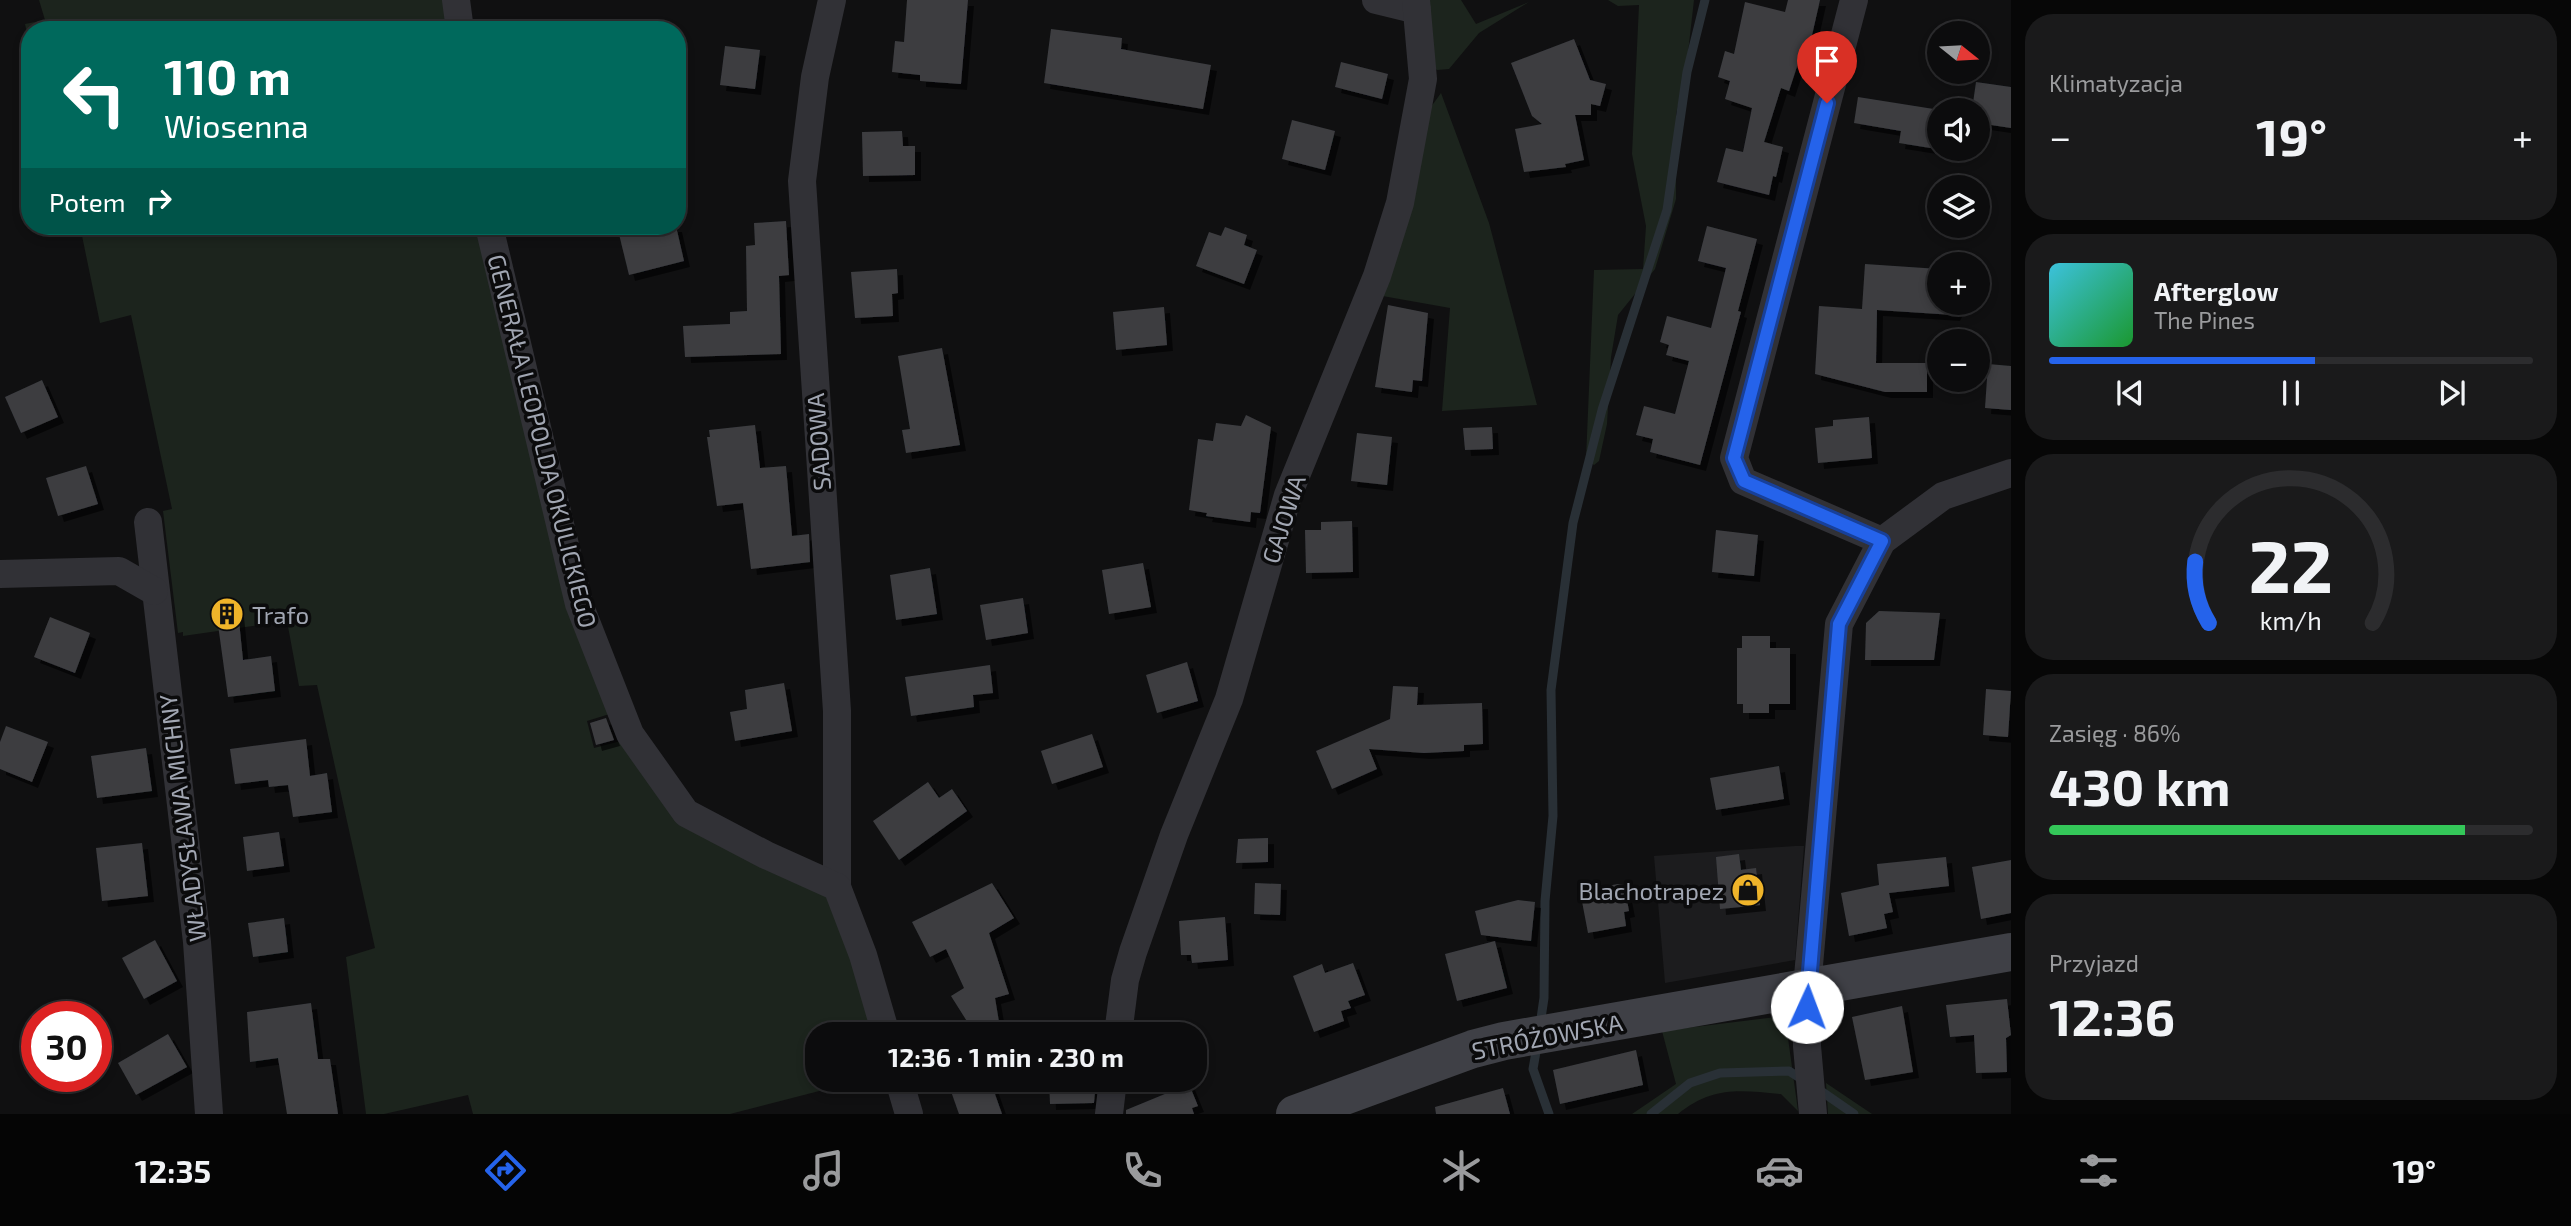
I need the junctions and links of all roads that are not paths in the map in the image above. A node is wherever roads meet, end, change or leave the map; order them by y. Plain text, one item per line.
1 (456, 0) edge
2 (832, 0) edge
3 (1376, 0) edge
4 (1854, 0) edge
5 (1416, 5) edge
6 (459, 21) edge
7 (491, 235) edge
8 (2011, 473) edge
9 (148, 522) dead end
10 (1882, 541) junction
11 (0, 574) edge
12 (154, 591) junction
13 (837, 887) junction
14 (2011, 952) edge
15 (1807, 988) junction
16 (883, 1022) edge
17 (1120, 1022) edge
18 (903, 1092) edge
19 (1112, 1092) edge
20 (209, 1114) edge
21 (909, 1114) edge
22 (1109, 1114) edge
23 (1295, 1114) edge
24 (1813, 1114) edge

1 - 6 street
2 - 13 street, SADOWA
3 - 5 street
4 - 10 street
5 - 17 street, GAJOWA
7 - 13 street, GENERAŁA LEOPOLDA OKULICKIEGO
8 - 10 street
9 - 12 street, WŁADYSŁAWA MICHNY
10 - 15 street
11 - 12 street
12 - 20 street, WŁADYSŁAWA MICHNY
13 - 16 street
14 - 15 main road, STRÓŻOWSKA
15 - 23 main road, STRÓŻOWSKA
15 - 24 street
18 - 21 street
19 - 22 street

